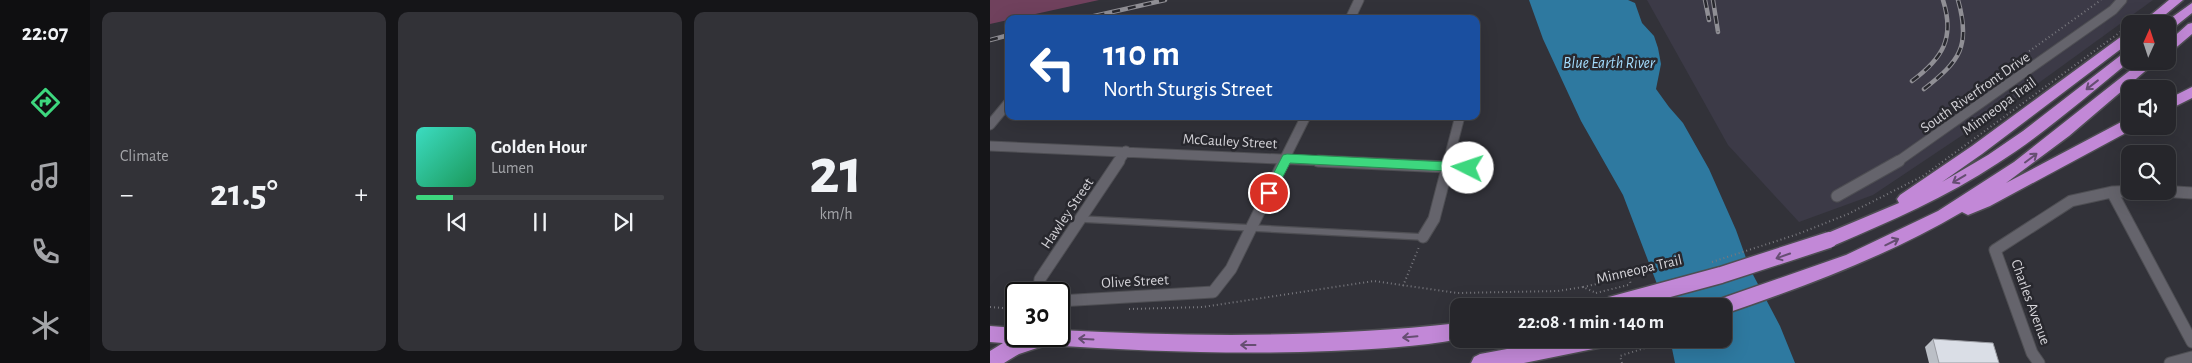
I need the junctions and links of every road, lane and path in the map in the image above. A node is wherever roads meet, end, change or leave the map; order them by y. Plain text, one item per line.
1 (1359, 0) edge
2 (2101, 0) edge
3 (2122, 0) edge
4 (2178, 0) edge
5 (2192, 6) edge
6 (1352, 15) edge
7 (2158, 15) edge
8 (2176, 19) edge
9 (2192, 27) edge
10 (2121, 32) edge
11 (2176, 41) edge
12 (2121, 43) edge
13 (2121, 62) edge
14 (2140, 70) edge
15 (2192, 92) edge
16 (2176, 101) edge
17 (1005, 107) edge
18 (1951, 107) dead end
19 (1304, 120) edge
20 (1459, 120) edge
21 (990, 125) edge
22 (2121, 129) edge
23 (990, 146) edge
24 (1126, 151) junction
25 (1287, 158) junction
26 (1448, 166) junction
27 (1468, 168) dead end
28 (2112, 192) junction
29 (2121, 192) edge
30 (2176, 192) edge
31 (2192, 193) edge
32 (1837, 196) dead end
33 (1081, 219) junction
34 (1864, 226) junction
35 (1250, 228) junction
36 (1914, 232) junction
37 (1424, 237) junction
38 (1711, 263) dead end
39 (1629, 277) dead end
40 (1040, 282) edge
41 (1635, 283) dead end
42 (1403, 286) junction
43 (1583, 287) junction
44 (1599, 298) edge
45 (1608, 298) edge
46 (1620, 298) edge
47 (1070, 299) edge
48 (1732, 303) edge
49 (990, 307) edge
50 (1005, 308) edge
51 (1128, 309) dead end
52 (1450, 332) edge
53 (990, 334) edge
54 (1005, 335) edge
55 (1070, 339) edge
56 (2192, 342) edge
57 (1013, 347) edge
58 (1557, 348) edge
59 (1645, 348) edge
60 (2192, 357) edge
61 (990, 363) edge
62 (1480, 363) edge
63 (1622, 363) edge
64 (2039, 363) edge
65 (2170, 363) edge

1 - 6 street
2 - 18 path
3 - 32 street, South Riverfront Drive
4 - 7 highway
5 - 8 highway
9 - 11 highway
10 - 38 path, Minneopa Trail, bridge
12 - 34 highway
13 -> 34 highway
36 -> 14 highway
15 - 16 highway
17 - 21 street
19 - 25 street
20 - 26 street
22 - 36 highway
23 - 24 street, McCauley Street
24 - 25 street, McCauley Street
24 - 33 street, Hawley Street
25 - 26 street, McCauley Street
25 - 35 street
26 - 27 street, McCauley Street
26 - 37 street
28 - 29 street
28 - 56 street
28 - 64 street, Charles Avenue
30 - 31 street
33 - 35 lane
33 - 40 street, Hawley Street
34 -> 46 highway, bridge
35 - 37 lane
35 - 47 street, Olive Street
48 -> 36 highway
37 - 42 path
39 - 43 path
41 - 45 path, Minneopa Trail, bridge
42 - 43 path, Minneopa Trail
42 - 51 path, Minneopa Trail
43 - 44 path, Minneopa Trail
49 - 50 path
52 -> 55 highway
53 - 54 highway
57 - 61 highway
58 - 62 highway
59 - 63 path
60 - 65 street

